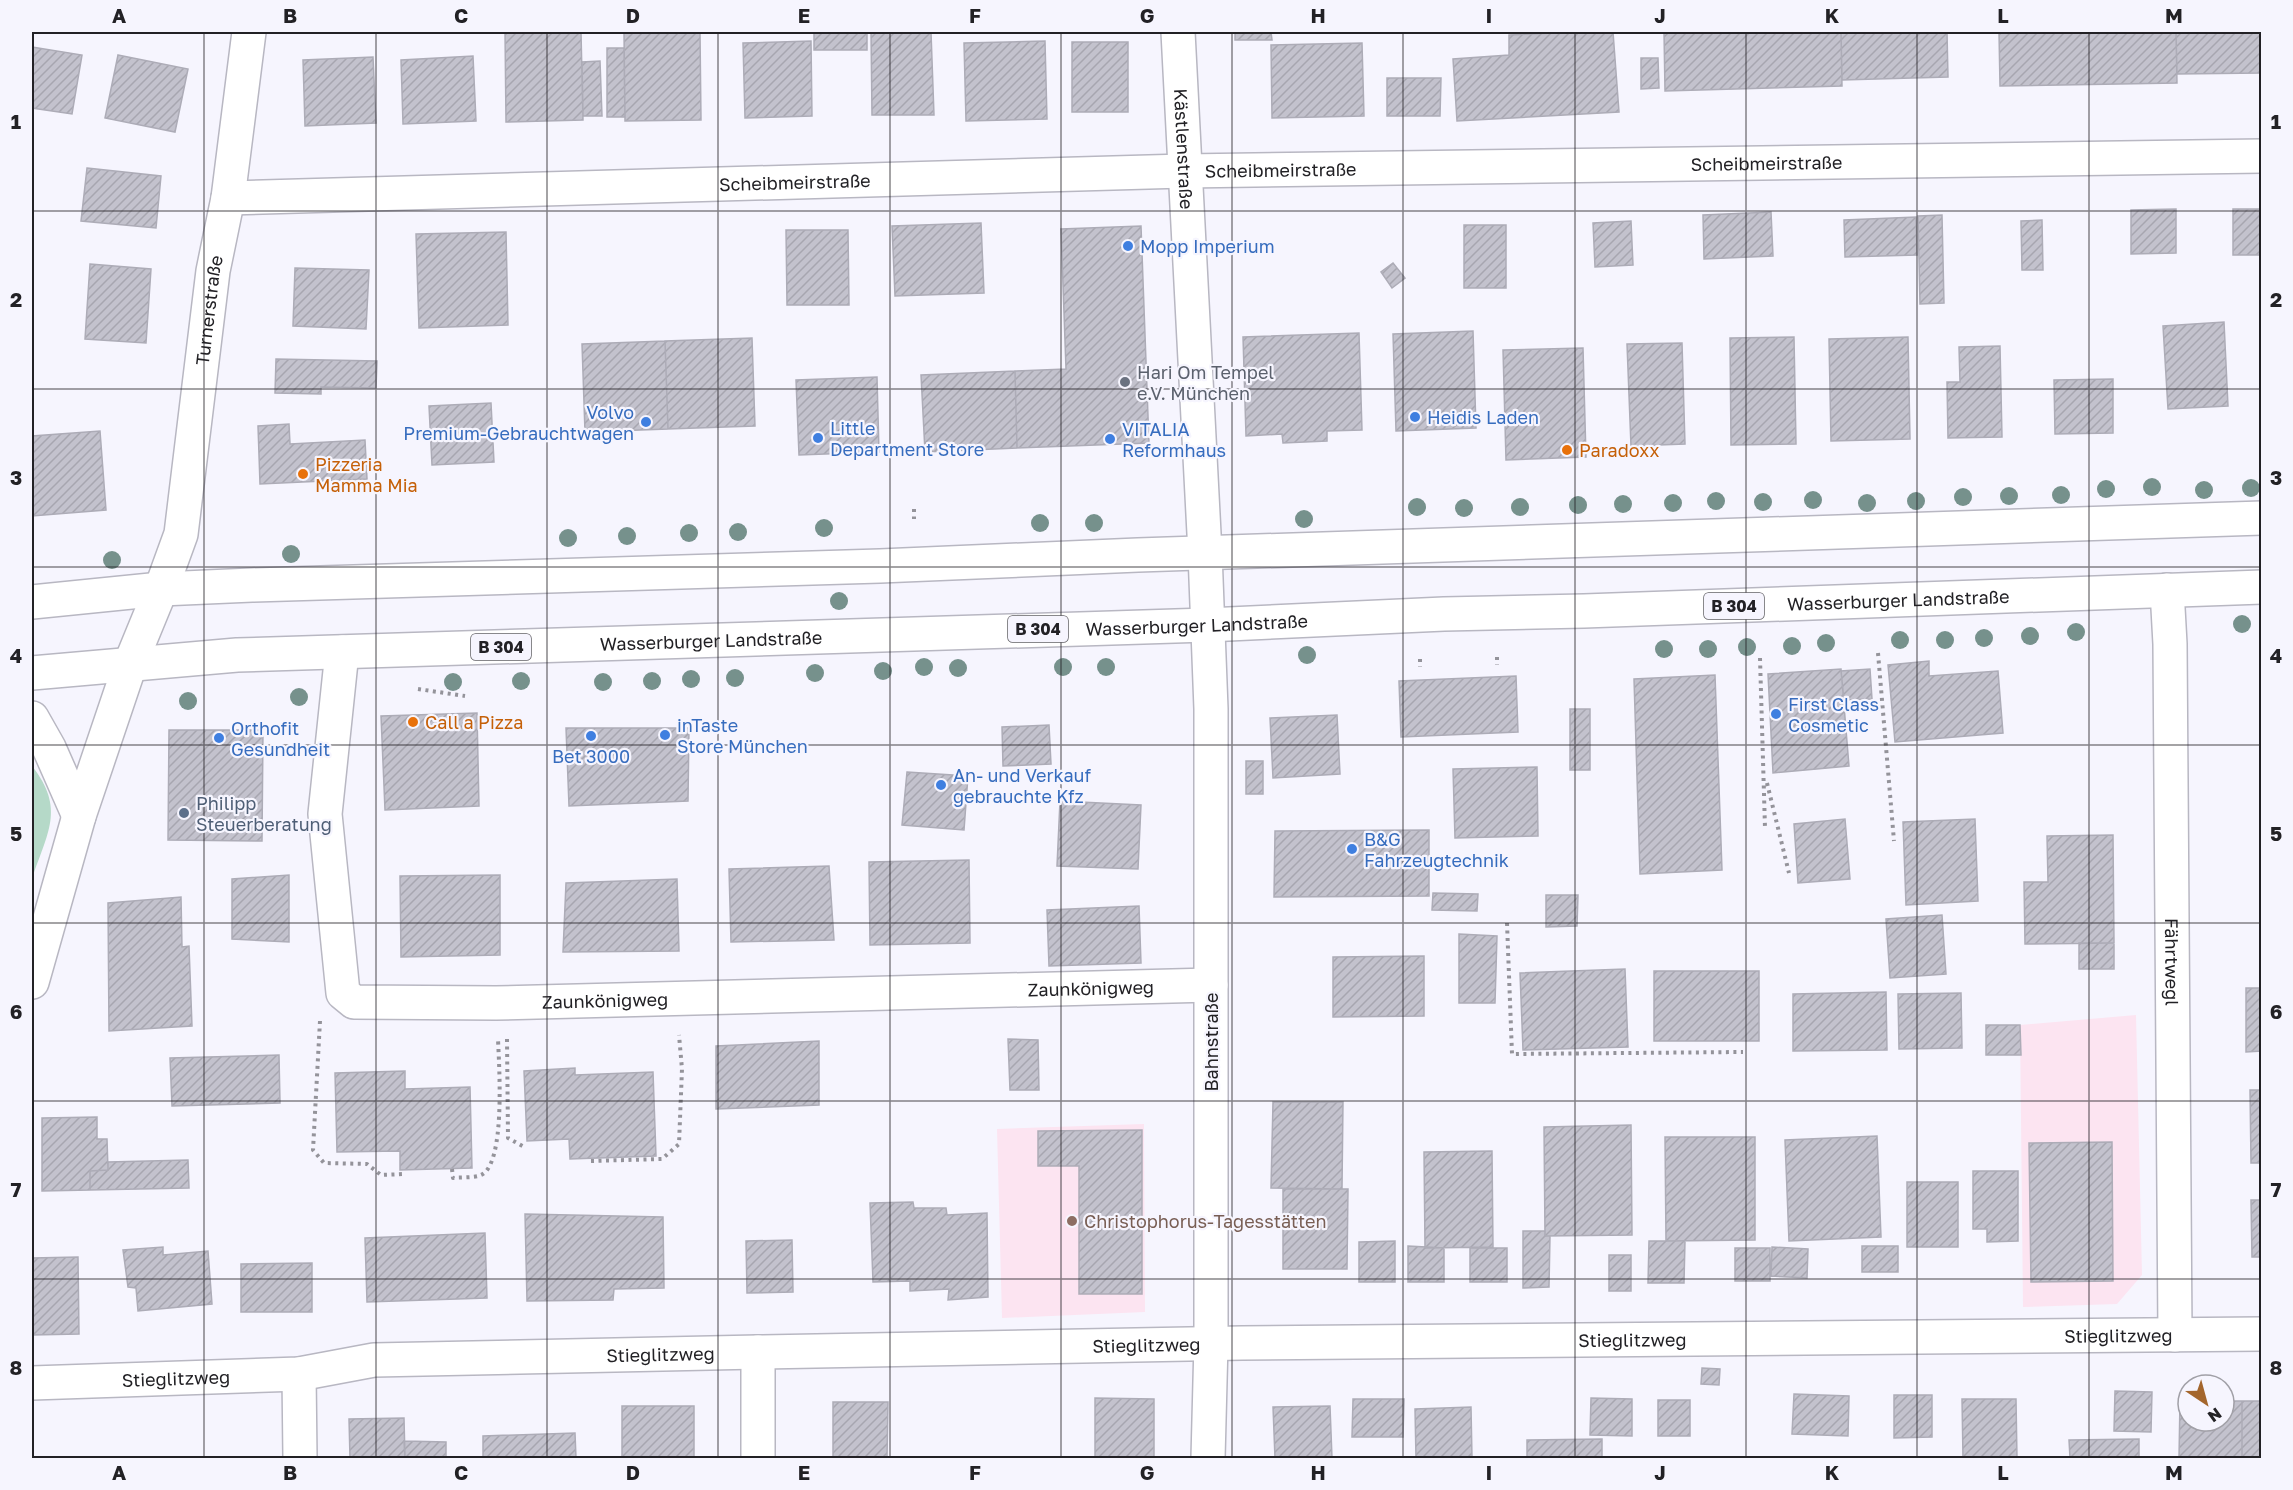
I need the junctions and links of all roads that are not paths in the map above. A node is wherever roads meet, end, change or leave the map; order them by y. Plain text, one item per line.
1 (249, 32) edge
2 (1178, 32) edge
3 (2262, 156) edge
4 (1184, 171) junction
5 (228, 198) junction
6 (2262, 518) edge
7 (1205, 553) junction
8 (2262, 587) edge
9 (161, 589) junction
10 (2167, 590) junction
11 (32, 602) edge
12 (1207, 625) junction
13 (342, 652) junction
14 (131, 662) junction
15 (32, 672) edge
16 (32, 718) edge
17 (79, 816) junction
18 (32, 982) edge
19 (1211, 985) junction
20 (2262, 1334) edge
21 (2175, 1335) junction
22 (1211, 1343) junction
23 (758, 1352) junction
24 (299, 1374) junction
25 (32, 1383) edge
26 (300, 1458) edge
27 (758, 1458) edge
28 (1208, 1458) edge

1 - 5 street, Turnerstraße
2 - 4 street, Kästlenstraße
3 - 4 street, Scheibmeirstraße
4 - 5 street, Scheibmeirstraße
4 - 7 street, Kästlenstraße
5 - 9 street, Turnerstraße
6 - 7 street
7 - 9 street
7 - 12 street, Kästlenstraße
8 - 10 street, Wasserburger Landstraße / B 304
9 - 11 street
9 - 14 street
10 - 12 street, Wasserburger Landstraße / B 304
10 - 21 street, Fährtwegl
12 - 13 street, Wasserburger Landstraße / B 304
12 - 19 street, Bahnstraße
13 - 14 street, Wasserburger Landstraße / B 304
13 - 19 street, Zaunkönigweg
14 - 15 street, Wasserburger Landstraße / B 304
14 - 17 street
16 - 17 street
17 - 18 street
19 - 22 street, Bahnstraße
20 - 21 street, Stieglitzweg
21 - 22 street, Stieglitzweg
22 - 23 street, Stieglitzweg
22 - 28 street, Bahnstraße
23 - 24 street, Stieglitzweg
23 - 27 street
24 - 25 street, Stieglitzweg
24 - 26 street

